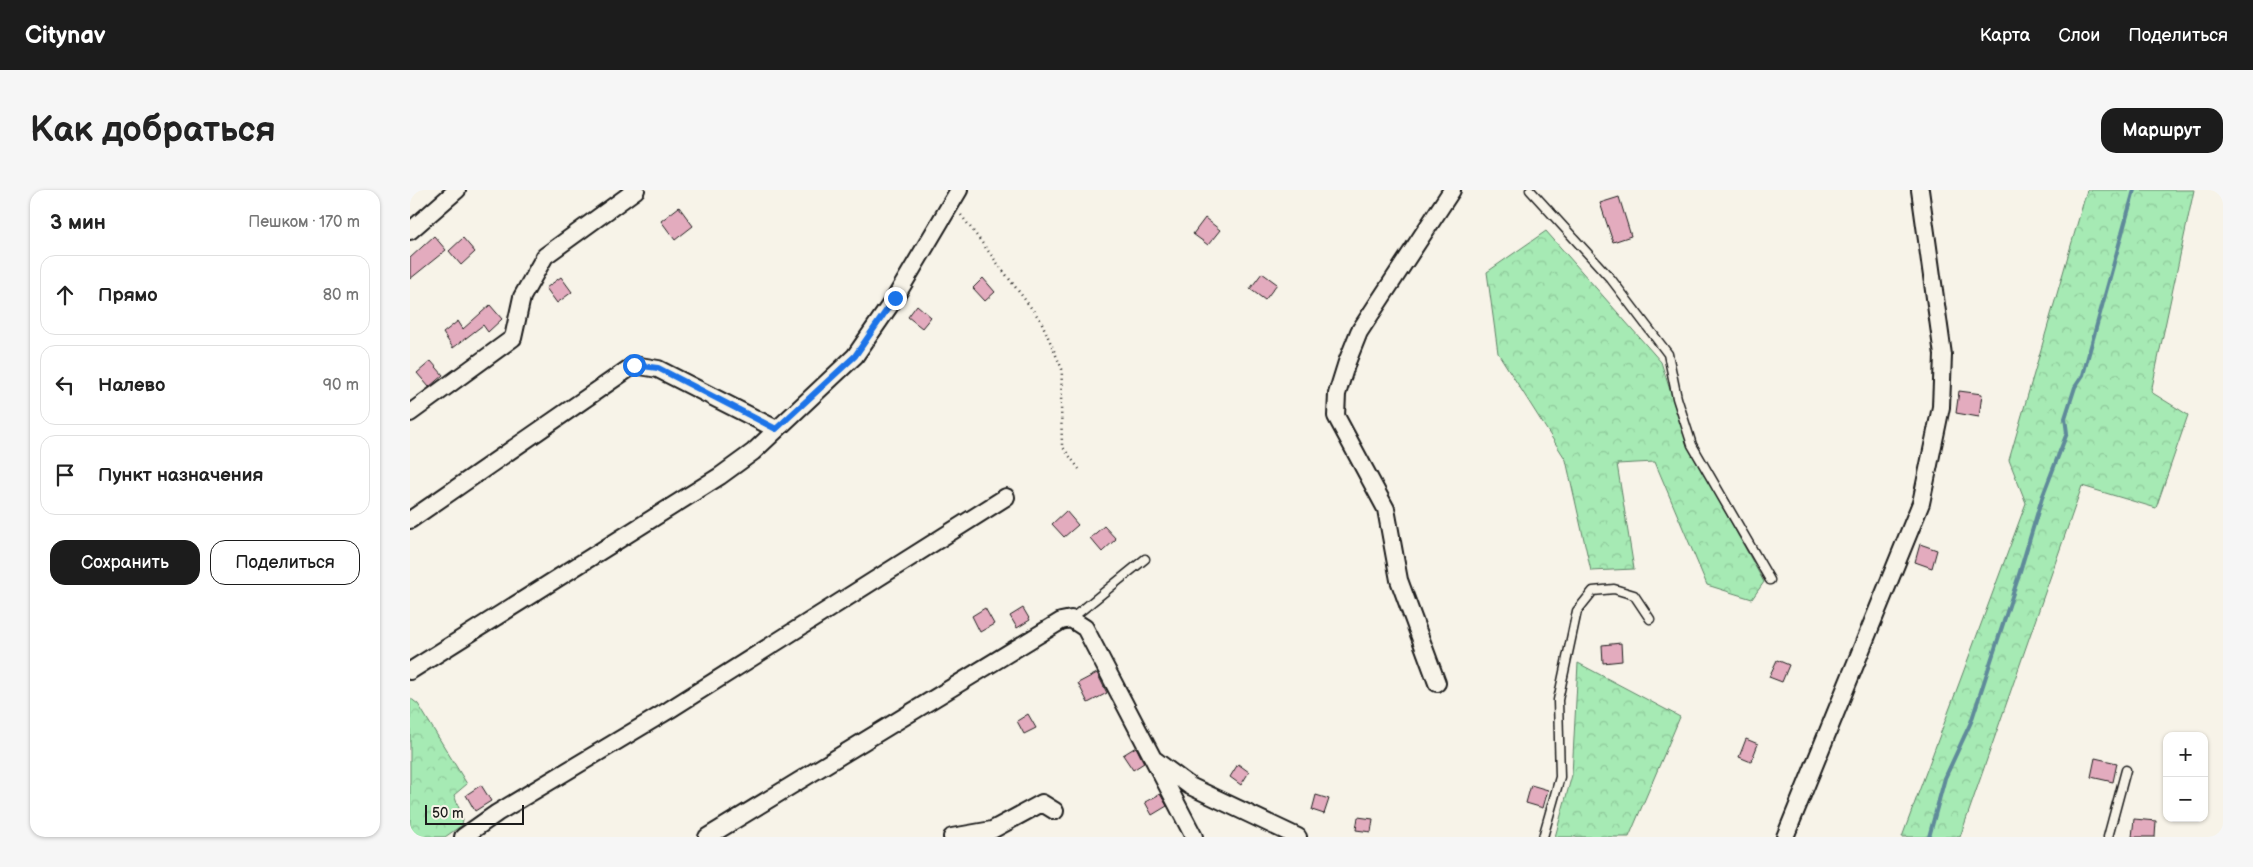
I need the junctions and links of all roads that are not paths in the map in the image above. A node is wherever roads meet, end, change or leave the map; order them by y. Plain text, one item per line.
1 (457, 190) edge
2 (636, 190) edge
3 (1452, 190) edge
4 (1530, 190) edge
5 (1920, 190) edge
6 (956, 197) edge
7 (410, 231) edge
8 (410, 413) edge
9 (776, 429) junction
10 (1006, 497) dead end
11 (410, 520) edge
12 (1146, 559) dead end
13 (1770, 580) dead end
14 (1071, 619) junction
15 (1650, 619) dead end
16 (410, 671) edge
17 (1437, 683) dead end
18 (1153, 759) junction
19 (2126, 770) dead end
20 (1055, 811) dead end
21 (994, 834) edge
22 (463, 837) edge
23 (707, 837) edge
24 (952, 837) edge
25 (1194, 837) edge
26 (1298, 837) edge
27 (1543, 837) edge
28 (1785, 837) edge
29 (2108, 837) edge

1 - 7 street
2 - 8 street
3 - 17 street
4 - 13 lane
5 - 28 street
6 - 9 street
9 - 11 street
9 - 16 street
10 - 22 street
12 - 14 lane
14 - 18 street
14 - 23 street
15 - 27 lane
18 - 25 street
18 - 26 street
19 - 29 lane
20 - 21 street
21 - 24 street

